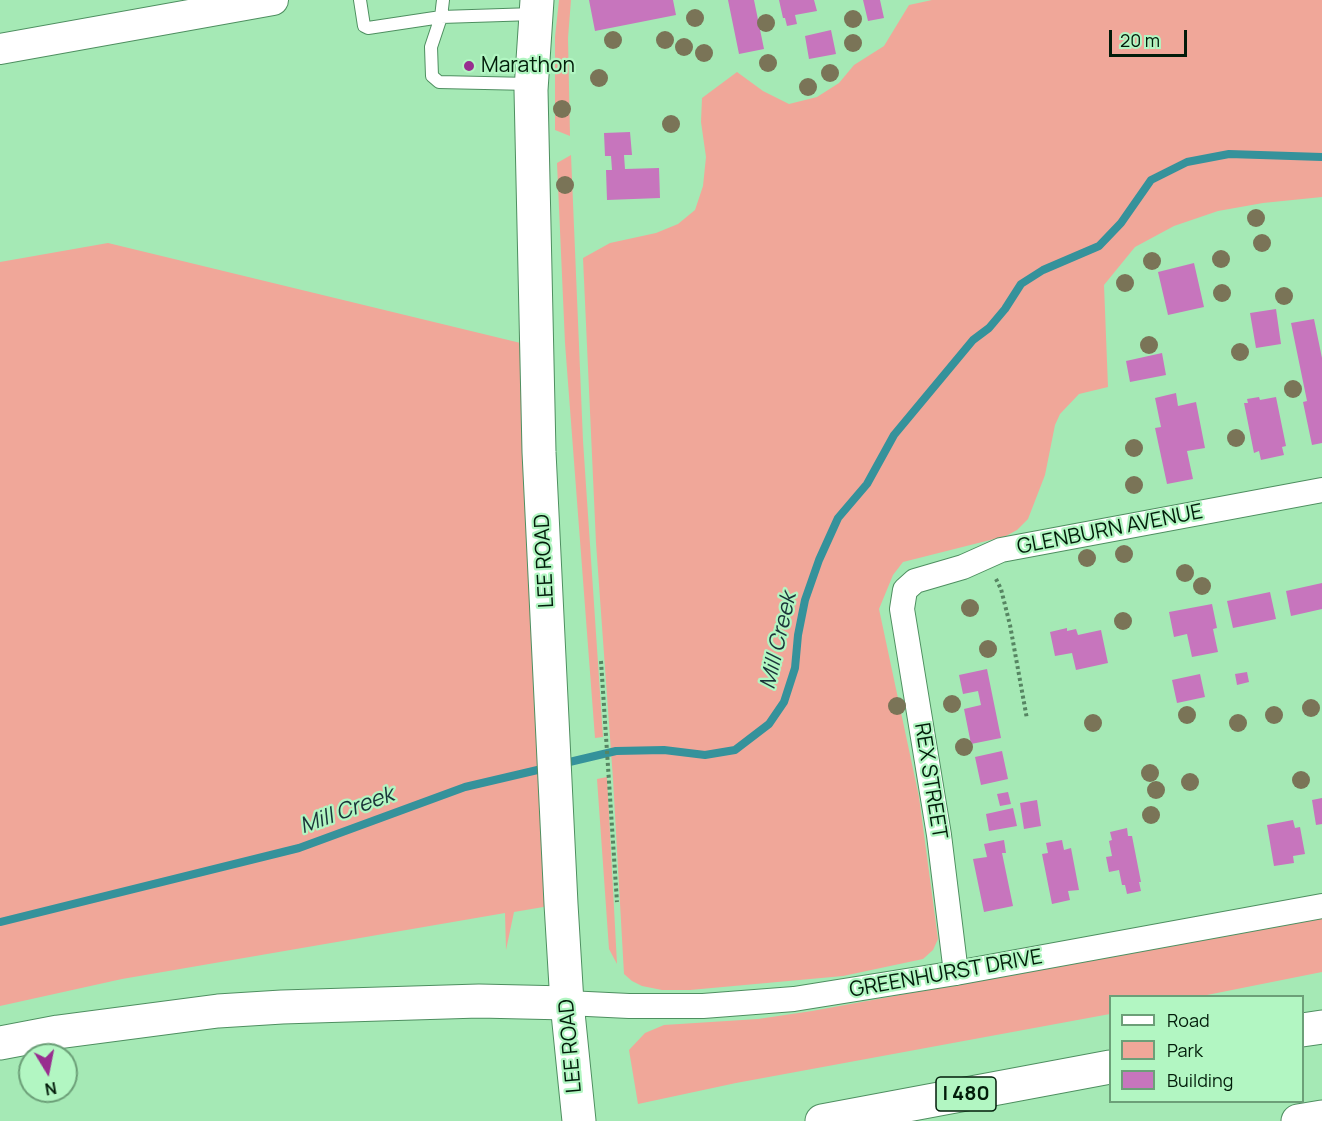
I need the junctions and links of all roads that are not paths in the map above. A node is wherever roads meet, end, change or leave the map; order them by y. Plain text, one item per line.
1 (273, 0) edge
2 (360, 0) edge
3 (443, 0) edge
4 (536, 7) edge
5 (441, 17) junction
6 (0, 49) edge
7 (531, 84) junction
8 (1322, 490) edge
9 (905, 590) joint
10 (1322, 906) edge
11 (956, 973) junction
12 (567, 1003) junction
13 (1322, 1027) edge
14 (1304, 1030) edge
15 (0, 1043) edge
16 (1109, 1067) edge
17 (1322, 1117) edge
18 (579, 1121) edge
19 (822, 1121) edge
20 (1298, 1121) edge

1 - 6 street
2 - 5 lane
3 - 5 lane
4 - 5 lane
4 - 7 main road, LEE ROAD
5 - 7 lane
7 - 12 main road, LEE ROAD
8 - 9 street, GLENBURN AVENUE
9 - 11 street, REX STREET
10 - 11 street, GREENHURST DRIVE
11 - 12 street, GREENHURST DRIVE
12 - 15 main road
12 - 18 main road, LEE ROAD
13 - 14 main road
16 - 19 main road, I 480
17 - 20 main road

